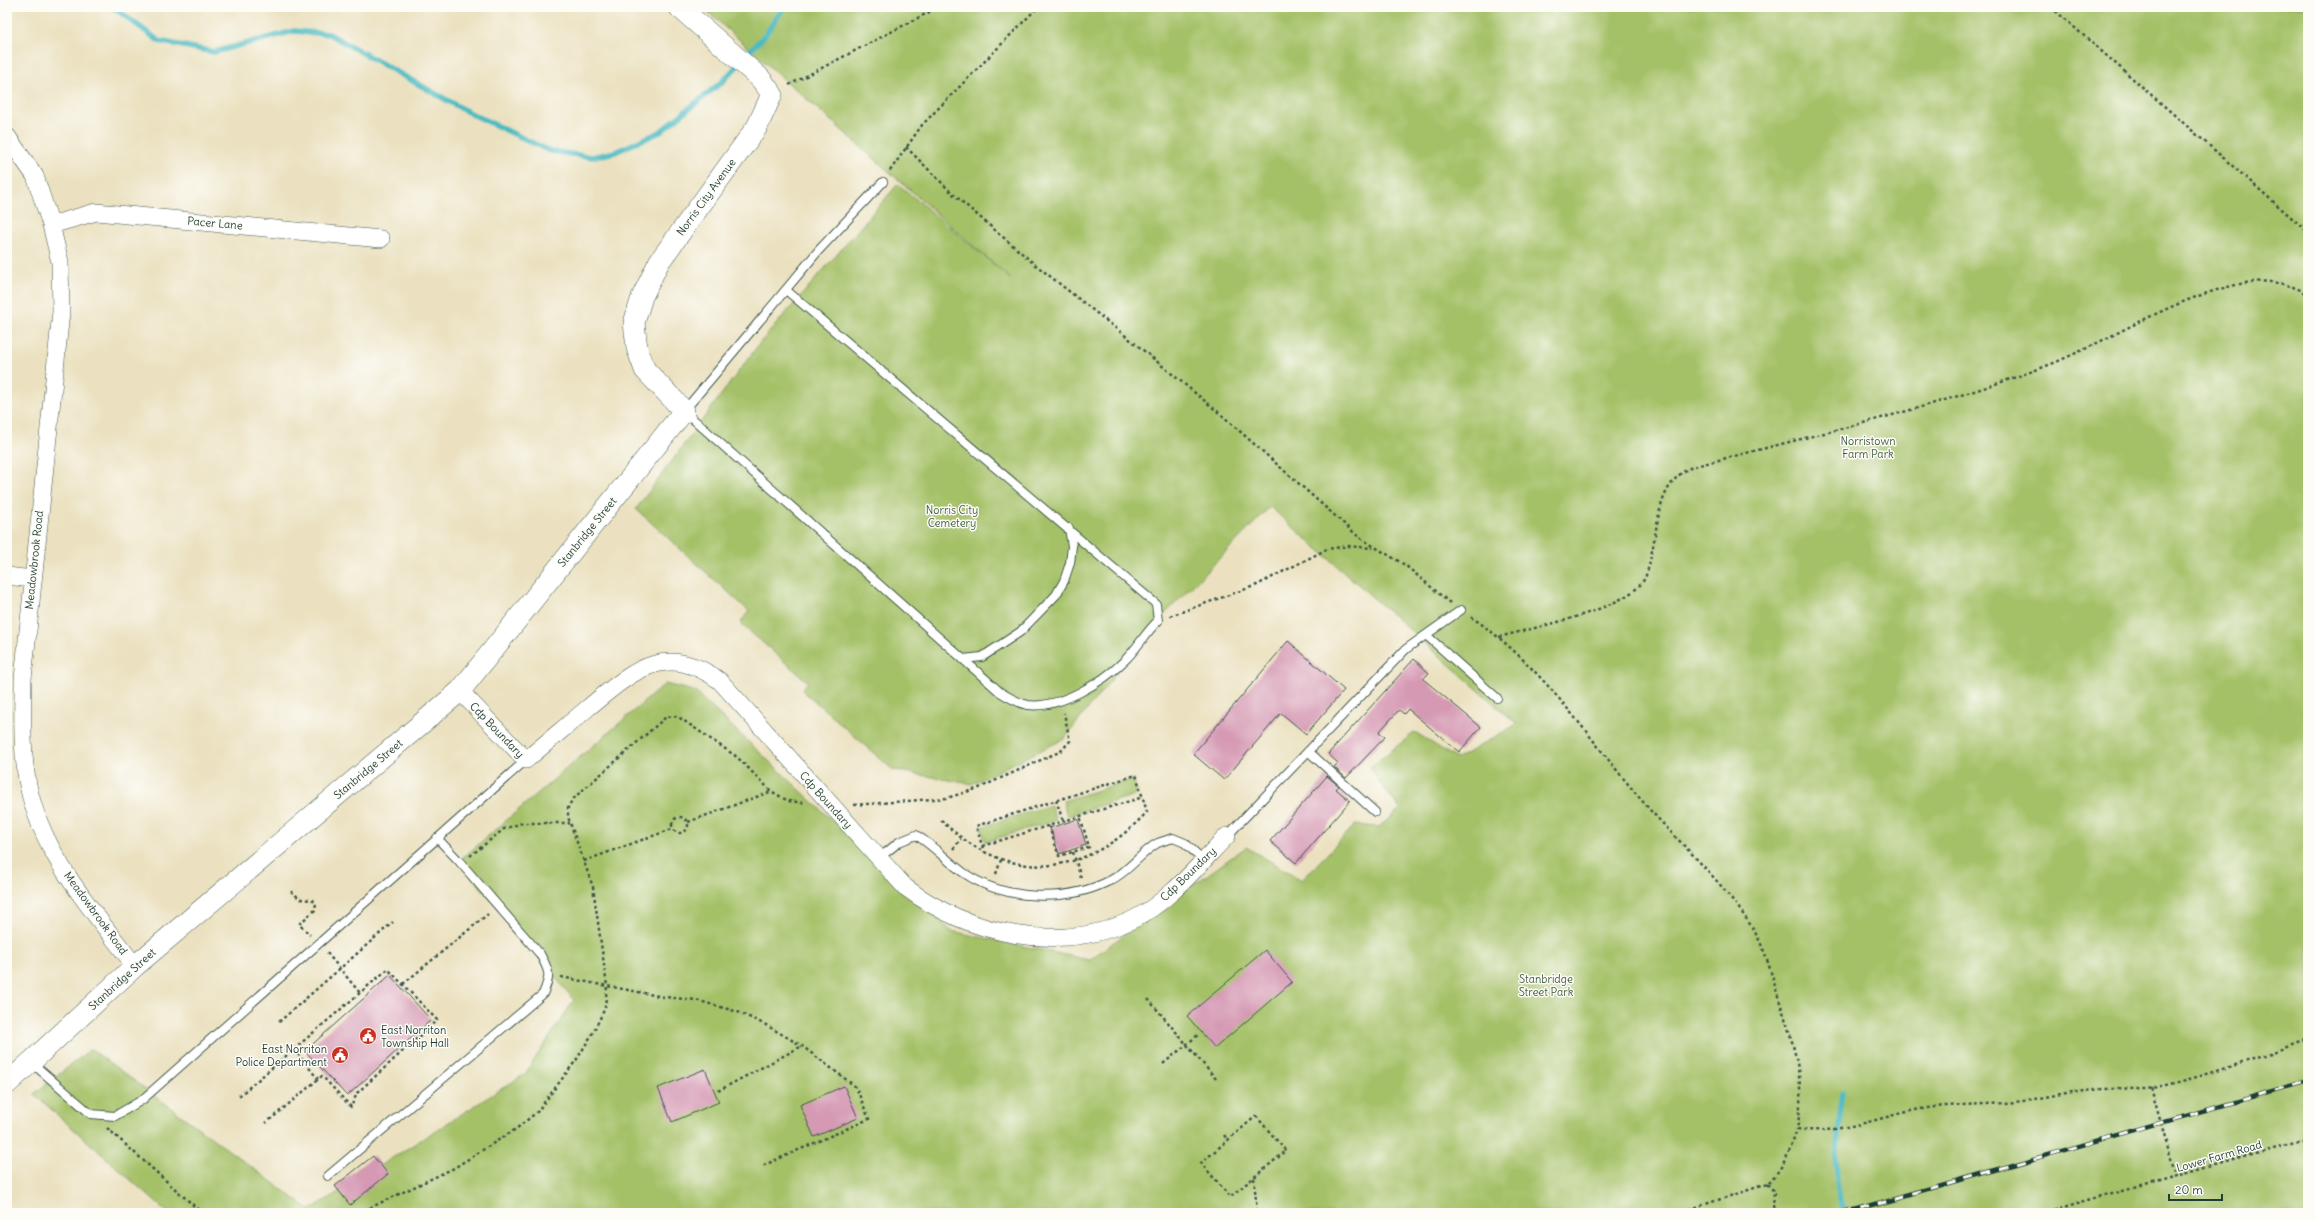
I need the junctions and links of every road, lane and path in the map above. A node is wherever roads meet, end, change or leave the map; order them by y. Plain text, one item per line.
1 (679, 7) edge
2 (940, 7) edge
3 (1038, 7) edge
4 (2051, 7) edge
5 (766, 86) junction
6 (7, 136) edge
7 (906, 147) junction
8 (883, 182) joint
9 (51, 225) junction
10 (2308, 232) edge
11 (381, 239) dead end
12 (786, 290) junction
13 (2308, 294) edge
14 (684, 410) junction
15 (1069, 528) junction
16 (1375, 548) junction
17 (7, 576) edge
18 (32, 579) junction
19 (1462, 610) junction
20 (1158, 621) junction
21 (1426, 635) junction
22 (1499, 637) junction
23 (963, 659) junction
24 (460, 691) junction
25 (1497, 698) dead end
26 (1062, 701) junction
27 (1308, 751) junction
28 (526, 760) junction
29 (771, 791) junction
30 (1142, 797) junction
31 (1056, 800) junction
32 (846, 805) dead end
33 (811, 806) dead end
34 (1375, 812) dead end
35 (1080, 816) junction
36 (941, 820) dead end
37 (1063, 821) junction
38 (688, 822) junction
39 (570, 823) junction
40 (1049, 826) junction
41 (672, 829) junction
42 (1227, 836) joint
43 (437, 838) junction
44 (982, 846) junction
45 (984, 852) junction
46 (1073, 852) junction
47 (878, 859) junction
48 (1076, 860) junction
49 (1203, 860) junction
50 (584, 861) junction
51 (461, 863) junction
52 (1084, 890) junction
53 (498, 906) junction
54 (393, 922) dead end
55 (134, 966) junction
56 (549, 975) junction
57 (403, 984) junction
58 (607, 986) junction
59 (1148, 999) dead end
60 (279, 1022) dead end
61 (1199, 1034) dead end
62 (2308, 1039) edge
63 (1187, 1045) junction
64 (802, 1046) junction
65 (294, 1049) junction
66 (31, 1062) junction
67 (1163, 1064) dead end
68 (318, 1079) junction
69 (1216, 1079) dead end
70 (7, 1084) edge
71 (2151, 1088) junction
72 (718, 1091) dead end
73 (239, 1096) dead end
74 (91, 1114) junction
75 (266, 1123) dead end
76 (1798, 1129) junction
77 (1224, 1135) dead end
78 (2308, 1138) edge
79 (1227, 1139) junction
80 (762, 1166) dead end
81 (328, 1176) dead end
82 (2176, 1176) junction
83 (1254, 1178) junction
84 (1767, 1184) junction
85 (202, 1213) edge
86 (359, 1213) edge
87 (1257, 1213) edge
88 (1678, 1213) edge
89 (1773, 1213) edge
90 (2041, 1213) edge

1 - 5 street
2 - 5 path
3 - 7 path
4 - 10 path
5 - 14 street, Norris City Avenue
6 - 9 street, Meadowbrook Road
7 - 8 path
7 - 16 path
8 - 12 lane
9 - 11 street, Pacer Lane
9 - 18 street, Meadowbrook Road
12 - 14 lane
12 - 15 lane
13 - 22 path
14 - 23 lane
14 - 24 street, Stanbridge Street
15 - 20 lane
15 - 23 lane
16 - 19 path
16 - 20 path
17 - 18 street
18 - 55 street, Meadowbrook Road
19 - 21 lane
19 - 22 path
20 - 26 lane
21 - 25 lane
21 - 27 lane
22 - 76 path
23 - 26 lane
24 - 28 street, Cdp Boundary
24 - 55 street, Stanbridge Street
26 - 32 path
27 - 34 lane
27 - 42 lane
28 - 43 lane
28 - 47 street, Cdp Boundary
29 - 33 path
29 - 38 path
29 - 39 path
30 - 31 path
30 - 35 path
30 - 48 path
31 - 37 path
31 - 44 path
35 - 37 path
35 - 46 path
36 - 45 path
37 - 40 path
38 - 41 path
38 - 41 path
39 - 50 path
39 - 51 path
40 - 44 path
40 - 46 path
41 - 50 path
42 - 49 street, Cdp Boundary
43 - 51 lane
43 - 74 lane
44 - 45 path
45 - 48 path
46 - 48 path
47 - 49 street, Cdp Boundary
47 - 52 lane
48 - 52 path
49 - 52 lane
50 - 58 path
51 - 53 lane
53 - 56 lane
53 - 57 path
54 - 60 path
55 - 66 street, Stanbridge Street
56 - 58 path
56 - 81 lane
57 - 65 path
57 - 68 path
58 - 64 path
58 - 86 path
59 - 63 path
61 - 63 path
62 - 71 path
63 - 67 path
63 - 69 path
64 - 72 path
64 - 80 path
65 - 68 path
65 - 73 path
66 - 70 street, Stanbridge Street
66 - 74 lane
68 - 75 path
71 - 76 path
71 - 82 path
74 - 85 path
76 - 84 path
77 - 79 path
78 - 82 path, Lower Farm Road
79 - 83 path
79 - 83 path
82 - 90 path, Lower Farm Road
83 - 87 path
84 - 88 path
84 - 89 path

